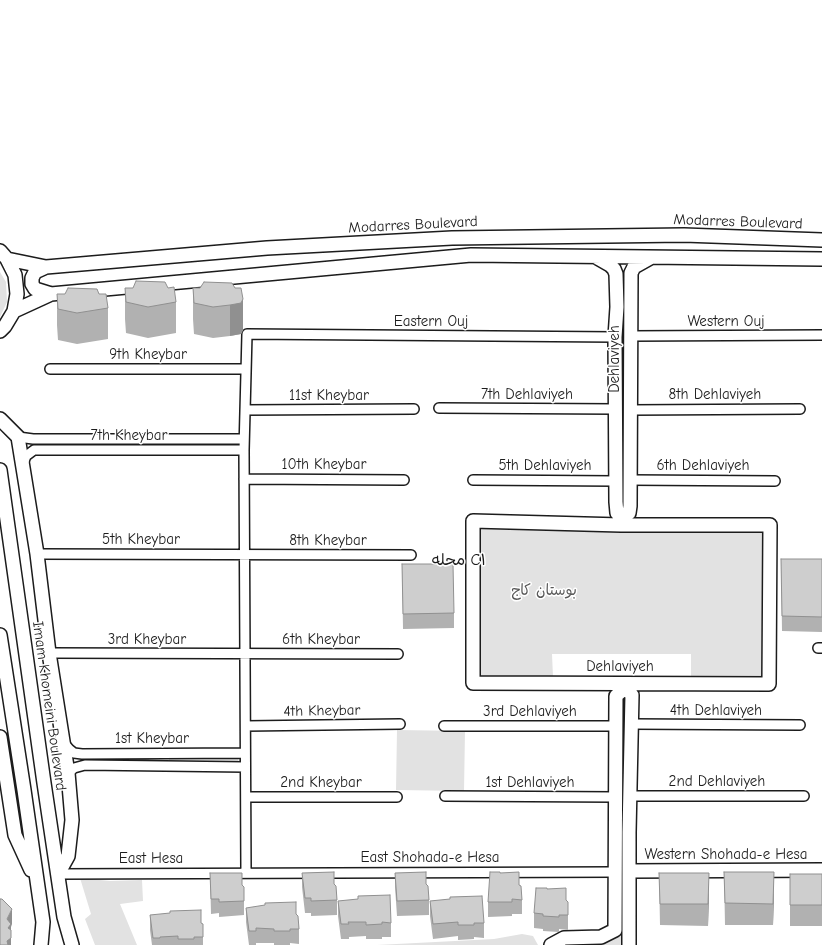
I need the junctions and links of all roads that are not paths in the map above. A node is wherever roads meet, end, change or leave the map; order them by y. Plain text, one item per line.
1 (822, 240) edge
2 (4, 255) edge
3 (595, 256) junction
4 (652, 257) junction
5 (822, 258) edge
6 (46, 267) junction
7 (51, 294) junction
8 (617, 307) junction
9 (631, 309) junction
10 (14, 312) junction
11 (2, 328) edge
12 (822, 335) edge
13 (631, 336) junction
14 (615, 337) junction
15 (0, 339) edge
16 (50, 369) dead end
17 (246, 369) junction
18 (616, 373) junction
19 (631, 375) junction
20 (439, 408) dead end
21 (414, 409) dead end
22 (616, 409) junction
23 (800, 409) dead end
24 (245, 410) junction
25 (631, 410) junction
26 (0, 419) edge
27 (18, 437) junction
28 (33, 439) junction
29 (130, 439) junction
30 (244, 439) junction
31 (616, 446) junction
32 (630, 447) junction
33 (34, 450) junction
34 (130, 450) junction
35 (244, 450) junction
36 (23, 465) junction
37 (0, 470) edge
38 (244, 479) junction
39 (404, 480) dead end
40 (473, 480) dead end
41 (630, 480) junction
42 (616, 481) junction
43 (775, 481) dead end
44 (621, 521) junction
45 (37, 554) junction
46 (245, 554) junction
47 (411, 555) dead end
48 (0, 635) edge
49 (50, 653) junction
50 (244, 654) junction
51 (398, 654) dead end
52 (625, 685) junction
53 (400, 724) dead end
54 (632, 724) junction
55 (800, 725) dead end
56 (246, 726) junction
57 (444, 726) dead end
58 (616, 726) junction
59 (0, 737) edge
60 (63, 742) junction
61 (78, 753) junction
62 (161, 753) junction
63 (245, 753) junction
64 (616, 758) junction
65 (631, 759) junction
66 (162, 766) junction
67 (245, 767) junction
68 (72, 770) junction
69 (445, 796) dead end
70 (631, 796) junction
71 (804, 796) dead end
72 (246, 797) junction
73 (397, 797) dead end
74 (616, 797) junction
75 (615, 831) junction
76 (629, 832) junction
77 (822, 870) edge
78 (630, 871) junction
79 (246, 872) junction
80 (615, 872) junction
81 (58, 874) junction
82 (37, 884) junction
83 (615, 906) junction
84 (629, 907) junction
85 (41, 945) edge
86 (72, 945) edge
87 (551, 945) edge
88 (629, 945) edge

1 - 6 main road, Modarres Boulevard
2 - 6 main road, Modarres Boulevard
2 - 10 main road
3 - 4 main road
3 - 7 main road
3 - 8 main road, Dehlaviyeh
4 - 5 main road
4 - 9 main road, Dehlaviyeh
6 - 7 main road
7 - 10 main road
8 - 9 main road
8 - 14 main road, Dehlaviyeh
9 - 13 main road, Dehlaviyeh
10 - 11 main road
11 - 15 main road
12 - 13 street, Western Ouj
13 - 19 main road, Dehlaviyeh
14 - 17 street, Eastern Ouj
14 - 18 main road, Dehlaviyeh
16 - 17 street, 9th Kheybar
17 - 24 street
18 - 19 main road
18 - 22 main road, Dehlaviyeh
19 - 25 main road, Dehlaviyeh
20 - 22 street, 7th Dehlaviyeh
21 - 24 street, 11st Kheybar
22 - 31 main road, Dehlaviyeh
23 - 25 street, 8th Dehlaviyeh
24 - 30 street
25 - 32 main road, Dehlaviyeh
26 - 27 main road
27 - 28 street, 7th Kheybar
27 - 36 main road
28 - 29 street, 7th Kheybar
28 - 33 street
29 - 30 street, 7th Kheybar
29 - 34 street
30 - 35 street
31 - 32 main road
31 - 42 main road, Dehlaviyeh
32 - 41 main road, Dehlaviyeh
33 - 34 street, 7th Kheybar
33 - 36 street
34 - 35 street, 7th Kheybar
35 - 38 street
36 - 45 main road
37 - 81 main road, Imam Khomeini Boulevard
38 - 39 street, 10th Kheybar
38 - 46 street
40 - 42 street, 5th Dehlaviyeh
41 - 43 street, 6th Dehlaviyeh
41 - 44 main road, Dehlaviyeh
42 - 44 main road, Dehlaviyeh
44 - 52 main road, Dehlaviyeh
44 - 52 main road, Dehlaviyeh
45 - 46 street, 5th Kheybar
45 - 49 main road
46 - 47 street, 8th Kheybar
46 - 50 street
48 - 82 main road
49 - 50 street, 3rd Kheybar
49 - 60 main road
50 - 51 street, 6th Kheybar
50 - 56 street
52 - 54 main road, Dehlaviyeh
52 - 58 main road, Dehlaviyeh
53 - 56 street, 4th Kheybar
54 - 55 street, 4th Dehlaviyeh
54 - 65 main road, Dehlaviyeh
56 - 63 street
57 - 58 street, 3rd Dehlaviyeh
58 - 64 main road, Dehlaviyeh
59 - 82 main road
60 - 61 street
60 - 68 main road
61 - 62 street, 1st Kheybar
61 - 68 street
62 - 63 street, 1st Kheybar
62 - 66 street
63 - 67 street
64 - 65 main road
64 - 74 main road, Dehlaviyeh
65 - 70 main road, Dehlaviyeh
66 - 67 street, 1st Kheybar
66 - 68 street, 1st Kheybar
67 - 72 street
68 - 81 main road
69 - 74 street, 1st Dehlaviyeh
70 - 71 street, 2nd Dehlaviyeh
70 - 76 main road, Dehlaviyeh
72 - 73 street, 2nd Kheybar
72 - 79 street
74 - 75 main road, Dehlaviyeh
75 - 76 main road
75 - 80 main road, Dehlaviyeh
76 - 78 main road, Dehlaviyeh
77 - 78 main road, Western Shohada-e Hesa
78 - 84 main road, Dehlaviyeh
79 - 80 street, East Shohada-e Hesa
79 - 81 street, East Hesa
80 - 83 main road, Dehlaviyeh
81 - 86 main road, Imam Khomeini Boulevard
82 - 85 main road
83 - 84 main road
83 - 87 main road, Dehlaviyeh
84 - 88 main road, Dehlaviyeh

